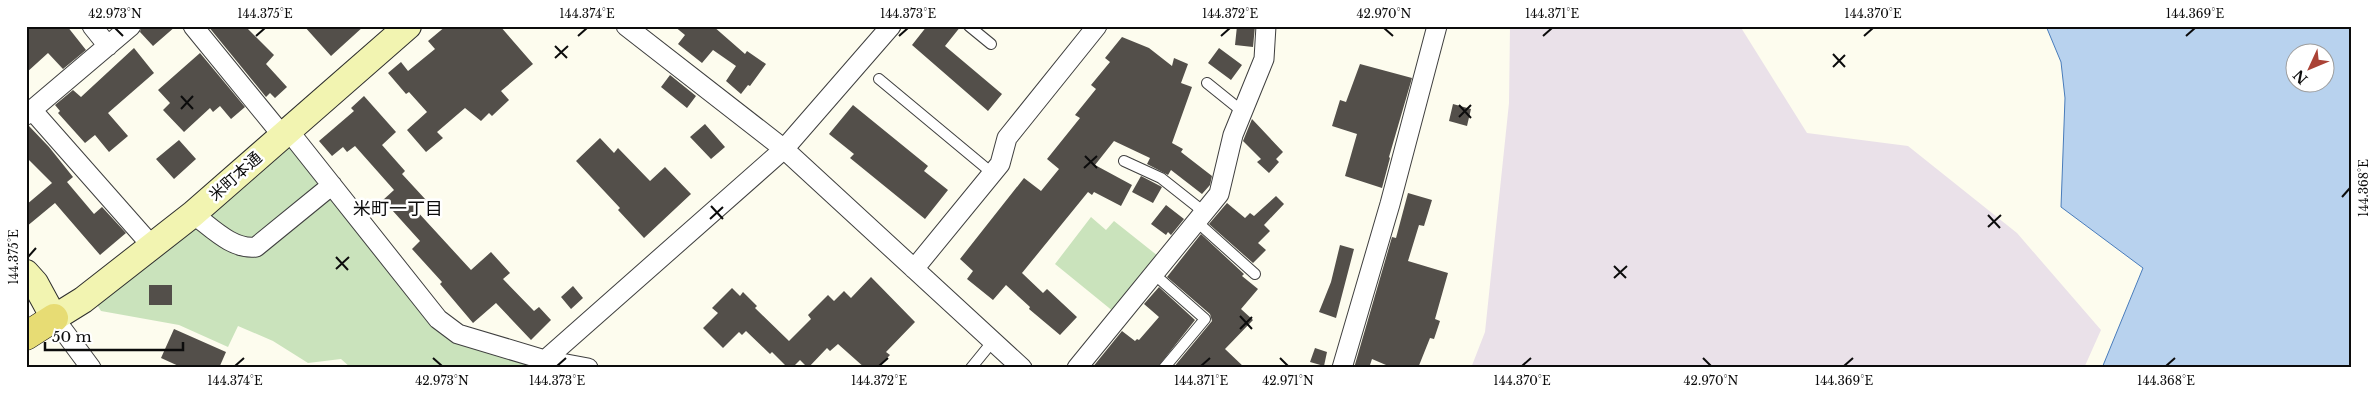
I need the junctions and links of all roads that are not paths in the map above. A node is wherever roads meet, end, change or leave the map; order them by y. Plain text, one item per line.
1 (92, 26) edge
2 (131, 26) edge
3 (193, 26) edge
4 (626, 26) edge
5 (891, 26) edge
6 (969, 26) edge
7 (1097, 26) edge
8 (1266, 26) edge
9 (1437, 26) edge
10 (394, 31) edge
11 (991, 44) dead end
12 (108, 46) junction
13 (879, 79) dead end
14 (1207, 83) dead end
15 (29, 112) edge
16 (1243, 112) junction
17 (285, 132) junction
18 (784, 149) junction
19 (1124, 161) dead end
20 (992, 173) junction
21 (332, 186) junction
22 (193, 214) junction
23 (1200, 217) junction
24 (152, 246) junction
25 (914, 268) junction
26 (26, 273) edge
27 (1154, 274) junction
28 (1255, 274) dead end
29 (54, 318) junction
30 (26, 336) edge
31 (993, 341) junction
32 (545, 360) junction
33 (91, 368) edge
34 (588, 368) edge
35 (971, 368) edge
36 (1022, 368) edge
37 (1077, 368) edge
38 (1164, 368) edge
39 (1342, 368) edge

1 - 12 street
2 - 12 street
3 - 17 street
4 - 18 street
5 - 18 street
6 - 11 lane
7 - 20 street
8 - 16 street
9 - 39 street
10 - 17 street, 米町本通
12 - 15 street
13 - 20 lane
14 - 16 lane
15 - 24 street
16 - 23 street
17 - 21 street
17 - 22 street, 米町本通
18 - 25 street
18 - 32 street
19 - 23 lane
20 - 25 street
21 - 22 street
21 - 32 street
22 - 24 street, 米町本通
23 - 27 street
23 - 28 lane
24 - 29 street, 米町本通
25 - 31 street
26 - 29 street
27 - 37 street
27 - 38 lane
29 - 30 main road
29 - 33 street
31 - 35 lane
31 - 36 street
32 - 34 street

